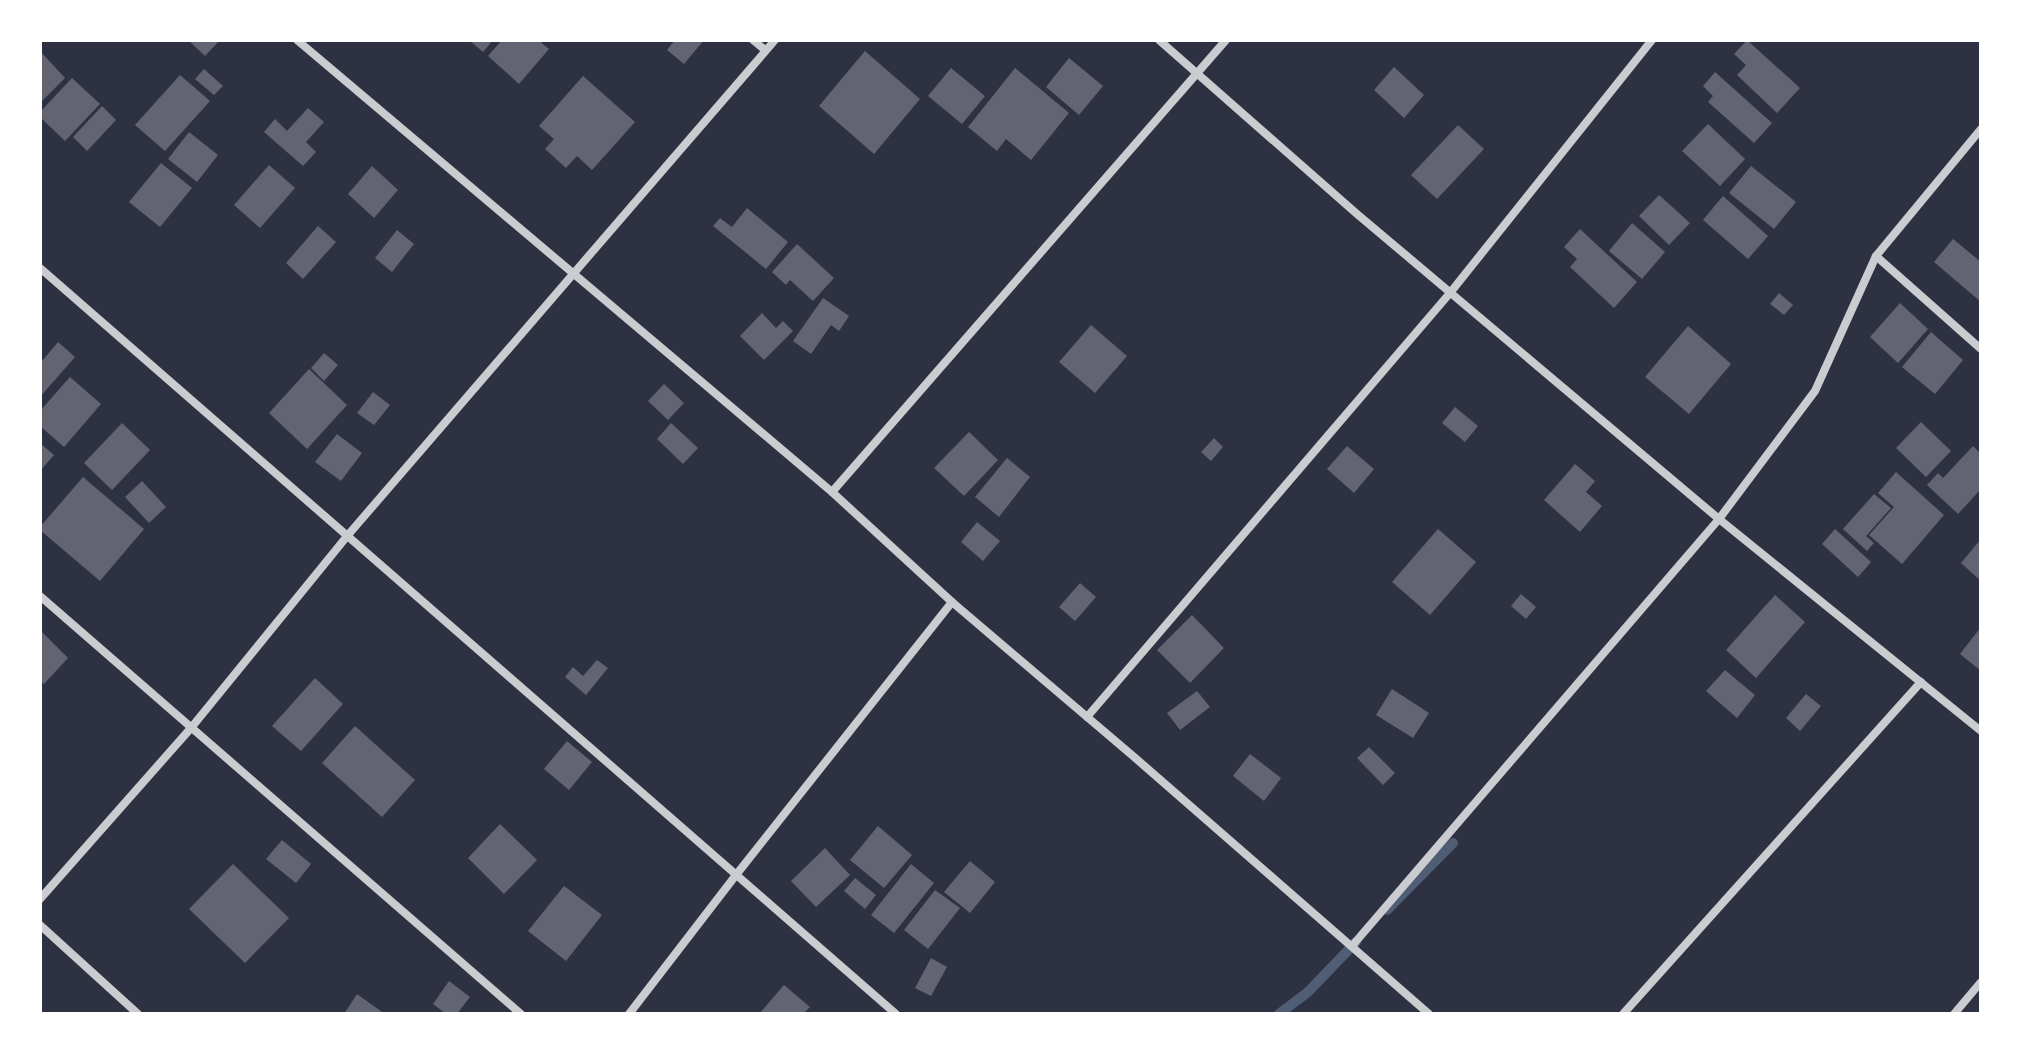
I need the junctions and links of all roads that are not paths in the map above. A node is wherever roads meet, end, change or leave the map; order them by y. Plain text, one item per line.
1 (297, 40) edge
2 (753, 40) edge
3 (775, 40) edge
4 (1159, 40) edge
5 (1226, 40) edge
6 (1652, 40) edge
7 (765, 50) junction
8 (1198, 74) junction
9 (1981, 129) edge
10 (1876, 256) junction
11 (40, 268) edge
12 (574, 274) junction
13 (1450, 293) junction
14 (1981, 349) edge
15 (832, 492) junction
16 (1719, 519) junction
17 (348, 535) junction
18 (40, 596) edge
19 (952, 602) junction
20 (1921, 682) junction
21 (1087, 717) junction
22 (191, 728) junction
23 (1981, 731) edge
24 (736, 875) junction
25 (40, 899) edge
26 (40, 925) edge
27 (1352, 946) junction
28 (1981, 982) edge
29 (138, 1014) edge
30 (521, 1014) edge
31 (629, 1014) edge
32 (896, 1014) edge
33 (1429, 1014) edge
34 (1623, 1014) edge
35 (1954, 1014) edge

1 - 12 street
2 - 7 street
3 - 7 street
4 - 8 street
5 - 8 street
6 - 13 street
7 - 12 street
8 - 13 street
8 - 15 street
9 - 10 street
10 - 14 street
10 - 16 street
11 - 17 street
12 - 15 street
12 - 17 street
13 - 16 street
13 - 21 street
15 - 19 street
16 - 20 street
16 - 27 street
17 - 22 street
17 - 24 street
18 - 22 street
19 - 21 street
19 - 24 street
20 - 23 street
20 - 34 street
21 - 27 street
22 - 25 street
22 - 30 street
24 - 31 street
24 - 32 street
26 - 29 street
27 - 33 street
28 - 35 street

